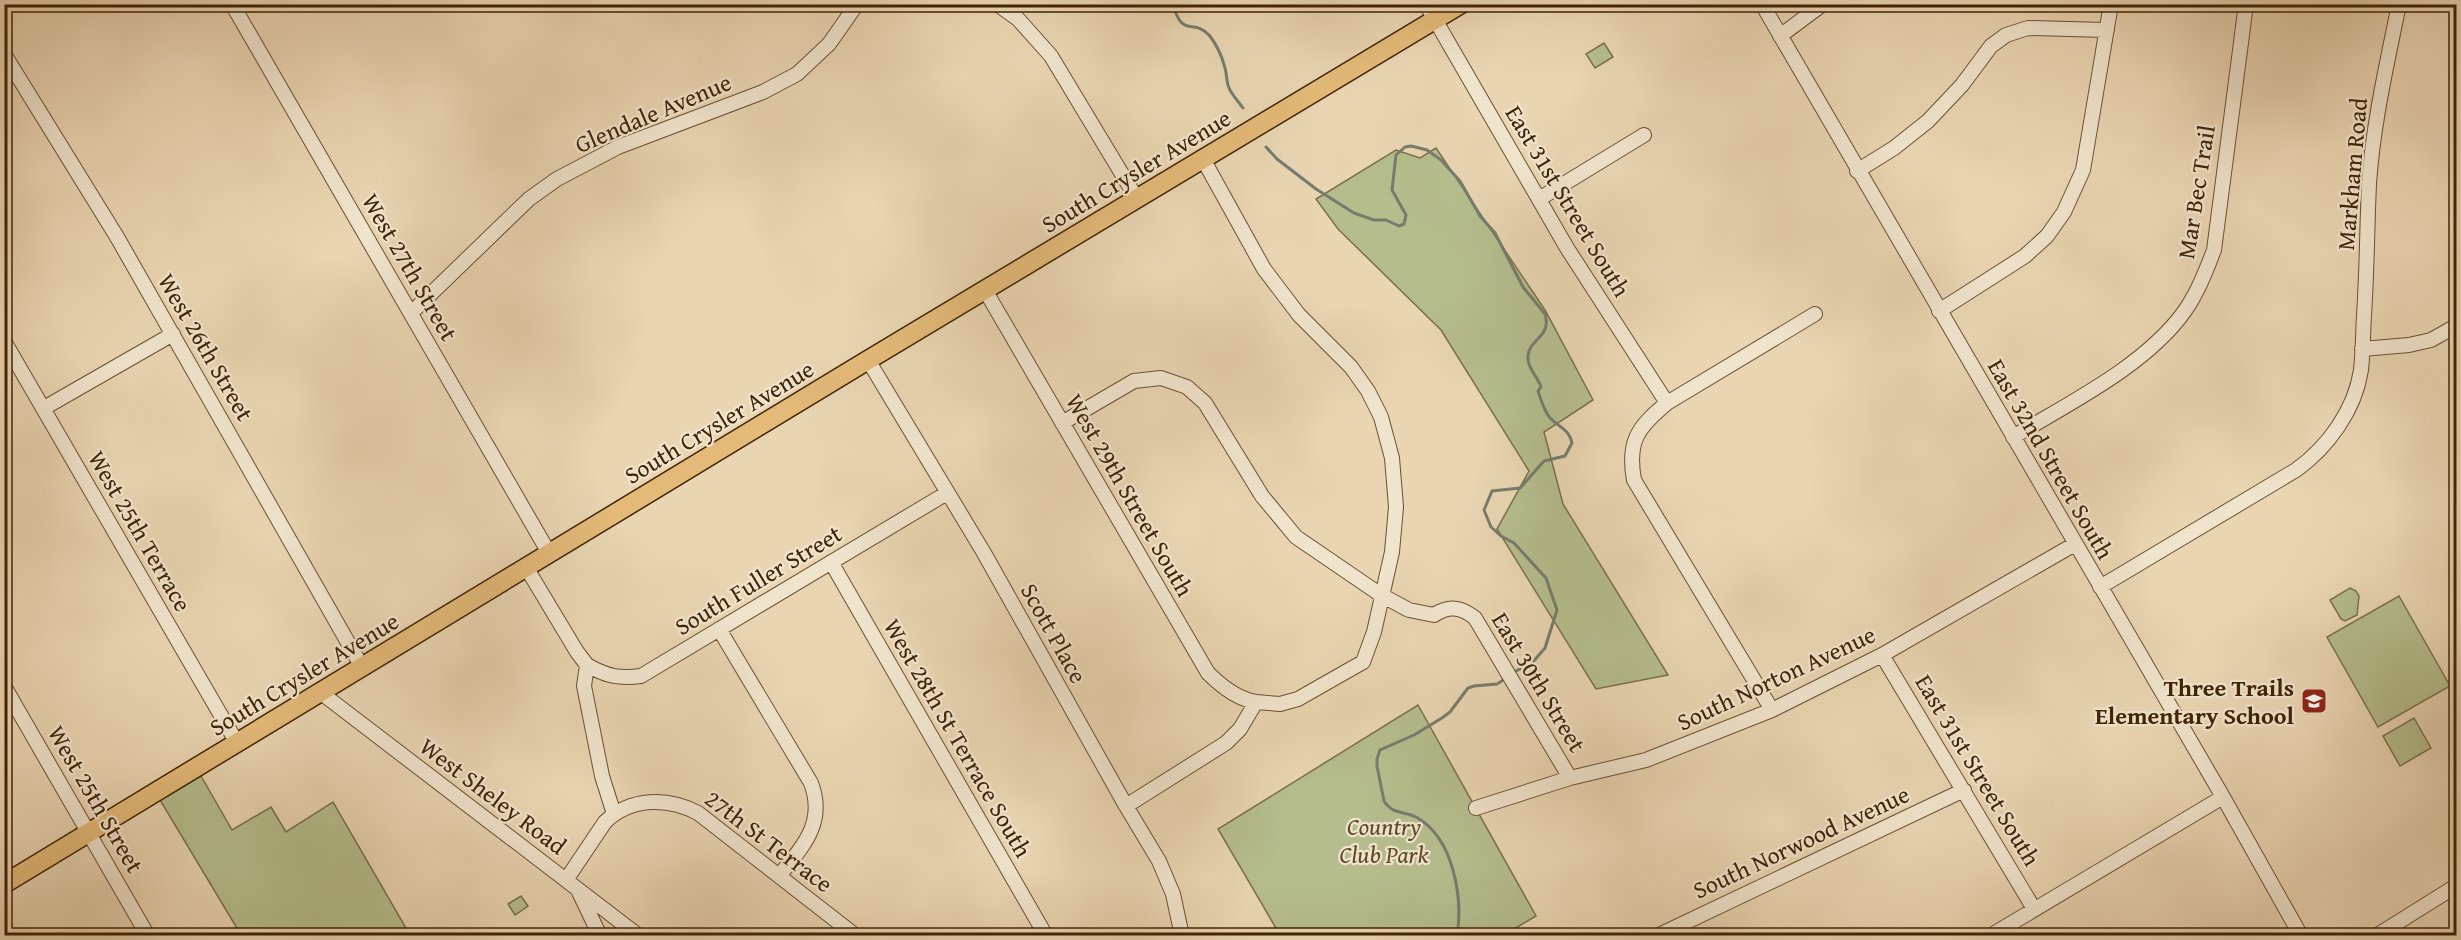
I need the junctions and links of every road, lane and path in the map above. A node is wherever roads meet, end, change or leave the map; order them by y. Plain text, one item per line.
1 (232, 4) edge
2 (857, 4) edge
3 (997, 4) edge
4 (1461, 4) edge
5 (1762, 4) edge
6 (1823, 4) edge
7 (2112, 4) edge
8 (2246, 4) edge
9 (2400, 4) edge
10 (1430, 12) edge
11 (2107, 30) junction
12 (1780, 36) junction
13 (4, 54) edge
14 (1644, 135) dead end
15 (1203, 159) junction
16 (1857, 171) junction
17 (1137, 199) junction
18 (1539, 199) junction
19 (985, 290) junction
20 (1939, 310) junction
21 (411, 313) junction
22 (1815, 314) dead end
23 (2457, 326) edge
24 (173, 334) junction
25 (4, 341) edge
26 (2362, 349) junction
27 (868, 360) junction
28 (1667, 403) junction
29 (44, 408) junction
30 (1062, 423) junction
31 (2013, 437) junction
32 (948, 493) junction
33 (2075, 544) junction
34 (549, 553) junction
35 (831, 562) junction
36 (526, 567) junction
37 (2100, 587) junction
38 (1381, 595) junction
39 (719, 629) junction
40 (1882, 655) junction
41 (587, 665) junction
42 (362, 667) junction
43 (4, 686) edge
44 (320, 692) junction
45 (1256, 702) junction
46 (1772, 710) junction
47 (237, 743) junction
48 (1570, 778) junction
49 (1964, 790) junction
50 (2223, 797) junction
51 (1126, 806) junction
52 (1476, 808) dead end
53 (614, 814) junction
54 (90, 833) junction
55 (779, 876) junction
56 (566, 880) junction
57 (4, 884) edge
58 (2457, 886) edge
59 (579, 890) junction
60 (2034, 909) junction
61 (148, 936) edge
62 (600, 936) edge
63 (639, 936) edge
64 (856, 936) edge
65 (1046, 936) edge
66 (1182, 936) edge
67 (1657, 936) edge
68 (1990, 936) edge
69 (2301, 936) edge
70 (2376, 936) edge

1 - 21 street, West 27th Street
2 - 21 street, Glendale Avenue
3 - 17 street
4 - 10 main road, South Crysler Avenue
5 - 12 street, East 32nd Street South
6 - 12 street
7 - 11 street
8 - 31 street, Mar Bec Trail
9 - 26 street, Markham Road
10 - 15 main road, South Crysler Avenue
10 - 18 street, East 31st Street South
11 - 16 street
11 - 20 street
12 - 16 street, East 32nd Street South
13 - 24 street, West 26th Street
14 - 18 street
15 - 17 main road, South Crysler Avenue
15 - 38 street
16 - 20 street, East 32nd Street South
17 - 19 main road, South Crysler Avenue
18 - 28 street, East 31st Street South
19 - 27 main road, South Crysler Avenue
19 - 30 street, West 29th Street South
20 - 31 street, East 32nd Street South
21 - 34 street, West 27th Street
22 - 28 street
23 - 26 street
24 - 29 street
24 - 42 street, West 26th Street
25 - 29 street, West 25th Terrace
26 - 37 street
27 - 32 street, Scott Place
27 - 34 main road, South Crysler Avenue
28 - 46 street
29 - 47 street, West 25th Terrace
30 - 38 street
30 - 45 street, West 29th Street South
31 - 33 street, East 32nd Street South
32 - 35 street, South Fuller Street
32 - 51 street, Scott Place
33 - 37 street, East 32nd Street South
33 - 40 street, South Norton Avenue
34 - 36 main road, South Crysler Avenue
35 - 39 street, South Fuller Street
35 - 65 street, West 28th St Terrace South
36 - 41 street
36 - 42 main road, South Crysler Avenue
37 - 50 street, East 32nd Street South
38 - 45 street
38 - 48 street, East 30th Street
39 - 41 street, South Fuller Street
39 - 55 street
40 - 46 street, South Norton Avenue
40 - 49 street, East 31st Street South
41 - 53 street
42 - 44 main road, South Crysler Avenue
43 - 54 street, West 25th Street
44 - 47 main road, South Crysler Avenue
44 - 56 street, West Sheley Road
45 - 51 street
46 - 48 street, South Norton Avenue
47 - 54 main road, South Crysler Avenue
48 - 52 street, South Norton Avenue
49 - 60 street, East 31st Street South
49 - 67 street, South Norwood Avenue
50 - 60 street
50 - 69 street, East 32nd Street South
51 - 66 street, Scott Place
53 - 55 street, 27th St Terrace
53 - 56 street
54 - 57 main road, South Crysler Avenue
54 - 61 street, West 25th Street
55 - 64 street, 27th St Terrace
56 - 59 street, West Sheley Road
58 - 70 street
59 - 62 street
59 - 63 street, West Sheley Road
60 - 68 street

